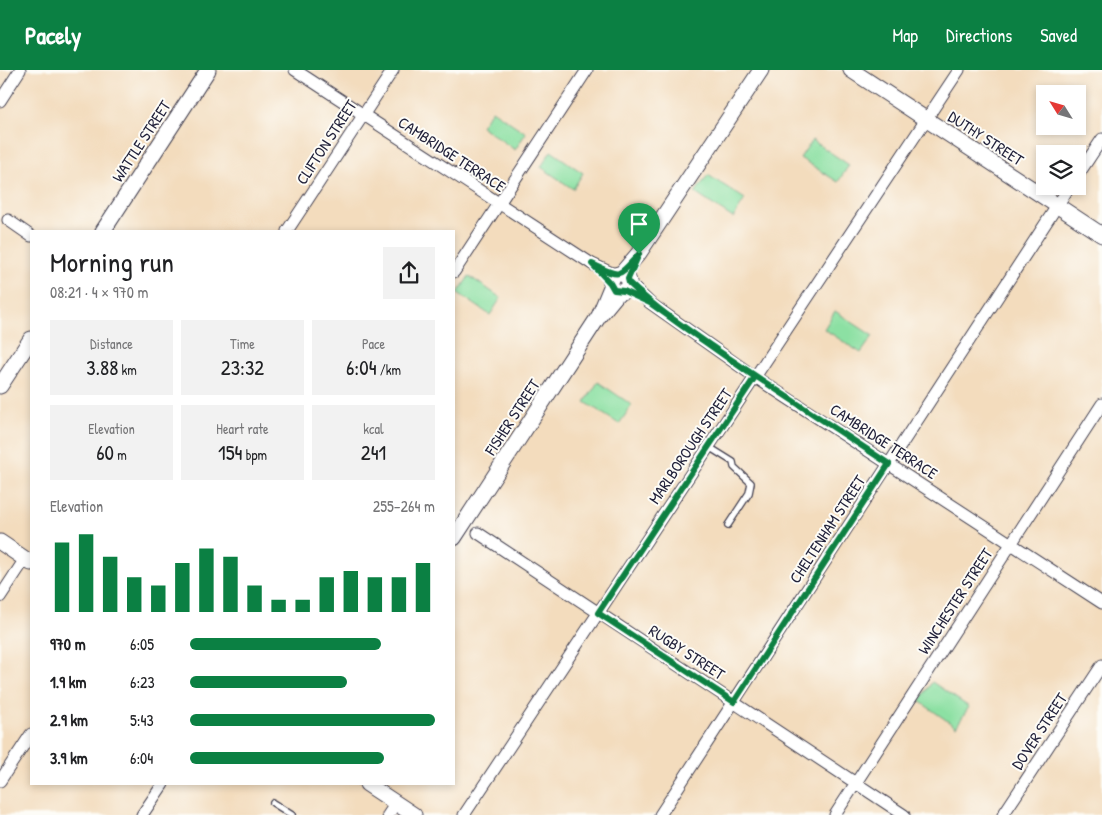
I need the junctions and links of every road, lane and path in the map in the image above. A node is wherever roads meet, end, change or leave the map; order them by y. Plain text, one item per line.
1 (20, 70) edge
2 (208, 70) edge
3 (295, 70) edge
4 (393, 70) edge
5 (587, 70) edge
6 (761, 70) edge
7 (852, 70) edge
8 (959, 70) edge
9 (0, 101) edge
10 (363, 116) junction
11 (926, 119) junction
12 (1102, 138) edge
13 (1086, 163) edge
14 (1064, 195) edge
15 (499, 203) junction
16 (1057, 206) junction
17 (8, 220) dead end
18 (104, 230) edge
19 (288, 230) edge
20 (30, 235) edge
21 (1102, 236) edge
22 (455, 270) edge
23 (620, 283) junction
24 (30, 341) edge
25 (755, 377) junction
26 (0, 386) edge
27 (1102, 404) edge
28 (709, 447) junction
29 (889, 464) junction
30 (459, 519) edge
31 (728, 525) dead end
32 (478, 533) dead end
33 (455, 534) edge
34 (0, 542) edge
35 (1012, 544) junction
36 (28, 561) edge
37 (0, 597) edge
38 (1102, 603) edge
39 (598, 613) junction
40 (1102, 665) edge
41 (734, 702) junction
42 (30, 736) edge
43 (0, 781) edge
44 (857, 783) junction
45 (162, 785) edge
46 (368, 785) edge
47 (273, 803) dead end
48 (392, 809) edge
49 (142, 815) edge
50 (292, 815) edge
51 (414, 815) edge
52 (464, 815) edge
53 (660, 815) edge
54 (835, 815) edge
55 (904, 815) edge
56 (1003, 815) edge

1 - 9 street
2 - 18 street, WATTLE STREET
3 - 10 street, CAMBRIDGE TERRACE
4 - 10 street, CLIFTON STREET
5 - 15 street
6 - 23 street, FISHER STREET
7 - 11 street, DUTHY STREET
8 - 11 street, MARLBOROUGH STREET
10 - 15 street, CAMBRIDGE TERRACE
10 - 19 street, CLIFTON STREET
11 - 16 street, DUTHY STREET
11 - 25 street, MARLBOROUGH STREET
12 - 13 street
14 - 16 street, CHELTENHAM STREET
15 - 22 street
15 - 23 street, CAMBRIDGE TERRACE
16 - 21 street, DUTHY STREET
16 - 29 street, CHELTENHAM STREET
17 - 20 street
23 - 25 street, CAMBRIDGE TERRACE
23 - 30 street, FISHER STREET
24 - 26 street
25 - 28 street, MARLBOROUGH STREET
25 - 29 street, CAMBRIDGE TERRACE
27 - 35 street, WINCHESTER STREET
28 - 31 lane
28 - 39 street, MARLBOROUGH STREET
29 - 35 street, CAMBRIDGE TERRACE
29 - 41 street, CHELTENHAM STREET
30 - 33 street, FISHER STREET
32 - 39 street, RUGBY STREET
34 - 36 street
35 - 38 street, CAMBRIDGE TERRACE
35 - 44 street, WINCHESTER STREET
36 - 37 street
39 - 41 street, RUGBY STREET
39 - 52 street, MARLBOROUGH STREET
40 - 56 street, DOVER STREET
41 - 44 street, RUGBY STREET
41 - 53 street, CHELTENHAM STREET
42 - 43 street
44 - 54 street, WINCHESTER STREET
44 - 55 street, RUGBY STREET
45 - 49 street
46 - 48 street
47 - 50 lane
48 - 51 street

